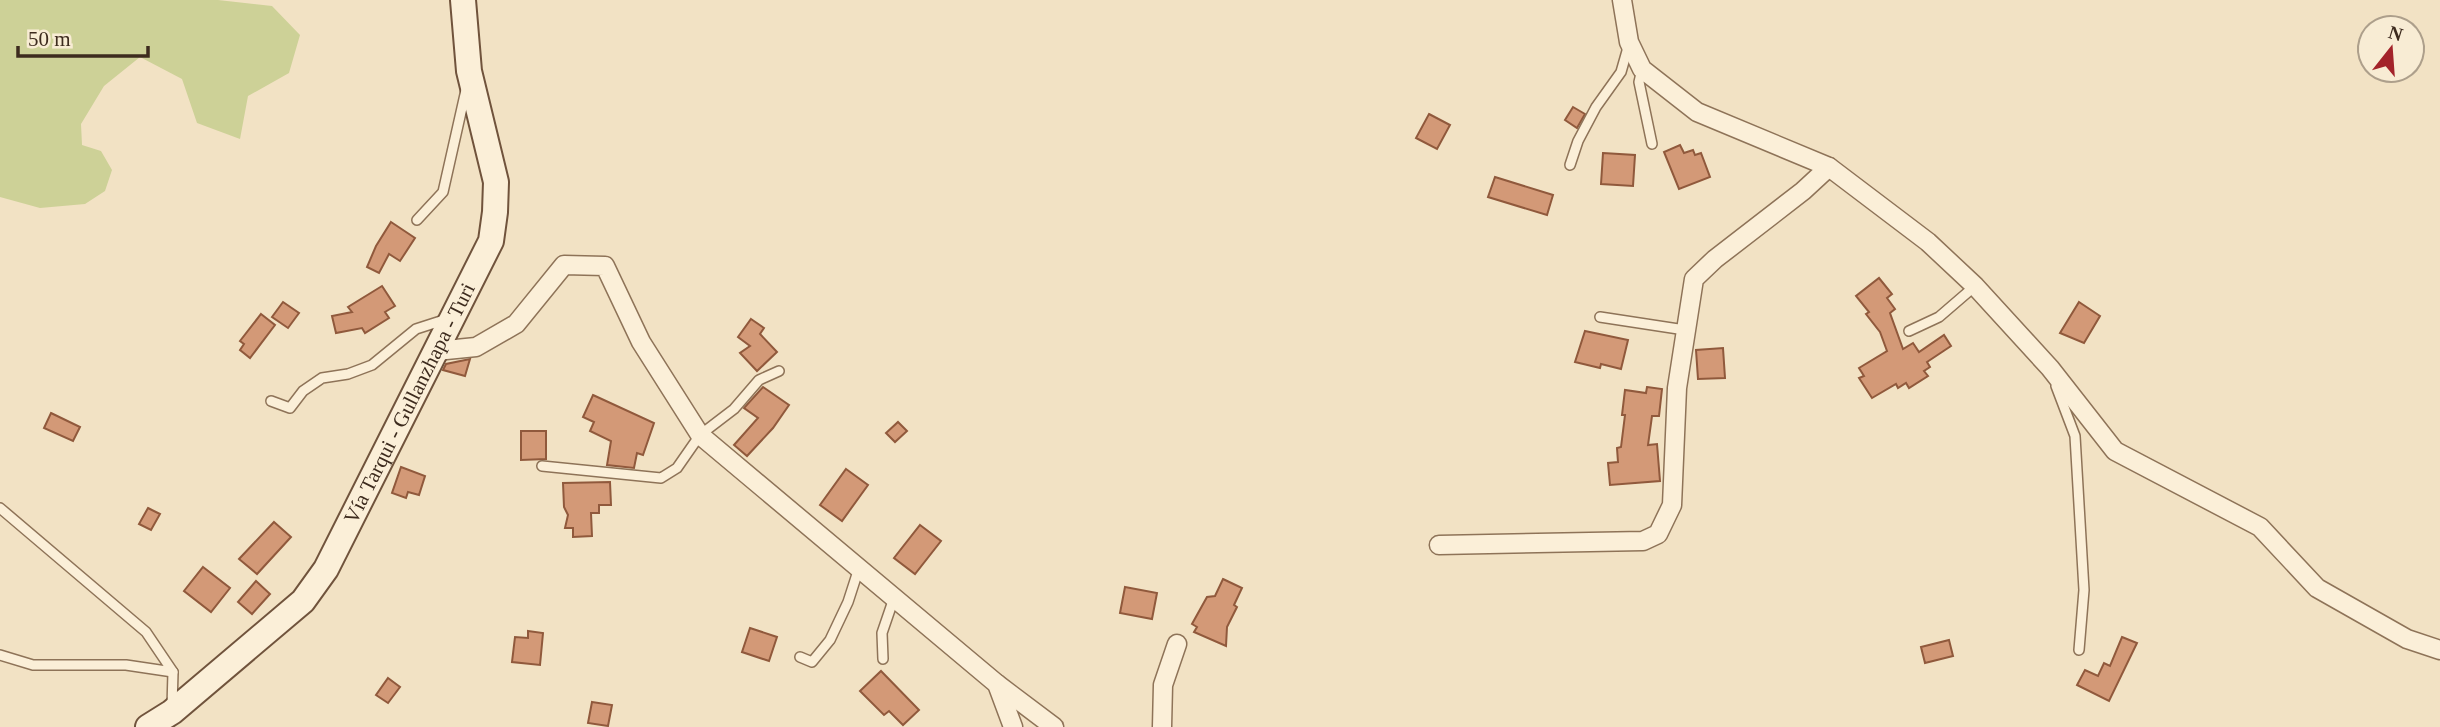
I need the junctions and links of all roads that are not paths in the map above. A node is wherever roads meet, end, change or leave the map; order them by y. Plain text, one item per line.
1 (463, 0) edge
2 (1622, 0) edge
3 (1629, 42) junction
4 (1642, 68) junction
5 (469, 71) junction
6 (1652, 144) dead end
7 (1570, 165) dead end
8 (1829, 167) junction
9 (417, 220) dead end
10 (1975, 286) junction
11 (455, 316) junction
12 (1600, 317) dead end
13 (1685, 330) junction
14 (1909, 331) dead end
15 (436, 351) junction
16 (2050, 368) junction
17 (779, 371) dead end
18 (271, 401) dead end
19 (700, 435) junction
20 (542, 466) dead end
21 (0, 508) edge
22 (1439, 545) dead end
23 (859, 568) junction
24 (894, 598) junction
25 (1177, 644) dead end
26 (2078, 650) dead end
27 (2440, 650) edge
28 (0, 655) edge
29 (800, 657) dead end
30 (883, 659) dead end
31 (173, 672) junction
32 (998, 684) junction
33 (172, 712) junction
34 (148, 727) edge
35 (1013, 727) edge
36 (1054, 727) edge
37 (1162, 727) edge

1 - 5 main road, Vía Tarqui - Gullanzhapa - Turi
2 - 3 street
3 - 4 street
3 - 7 lane
4 - 6 lane
4 - 8 street
5 - 9 lane
5 - 11 main road, Vía Tarqui - Gullanzhapa - Turi
8 - 10 street
8 - 13 street
10 - 14 lane
10 - 16 street
11 - 15 main road, Vía Tarqui - Gullanzhapa - Turi
11 - 18 lane
12 - 13 lane
13 - 22 street
15 - 19 street
15 - 33 main road, Vía Tarqui - Gullanzhapa - Turi
16 - 26 lane
16 - 27 street
17 - 19 lane
19 - 20 lane
19 - 23 street
21 - 31 lane
23 - 24 street
23 - 29 lane
24 - 30 lane
24 - 32 street
25 - 37 street
28 - 31 lane
31 - 33 lane
32 - 35 street
32 - 36 street
33 - 34 main road, Vía Tarqui - Gullanzhapa - Turi

